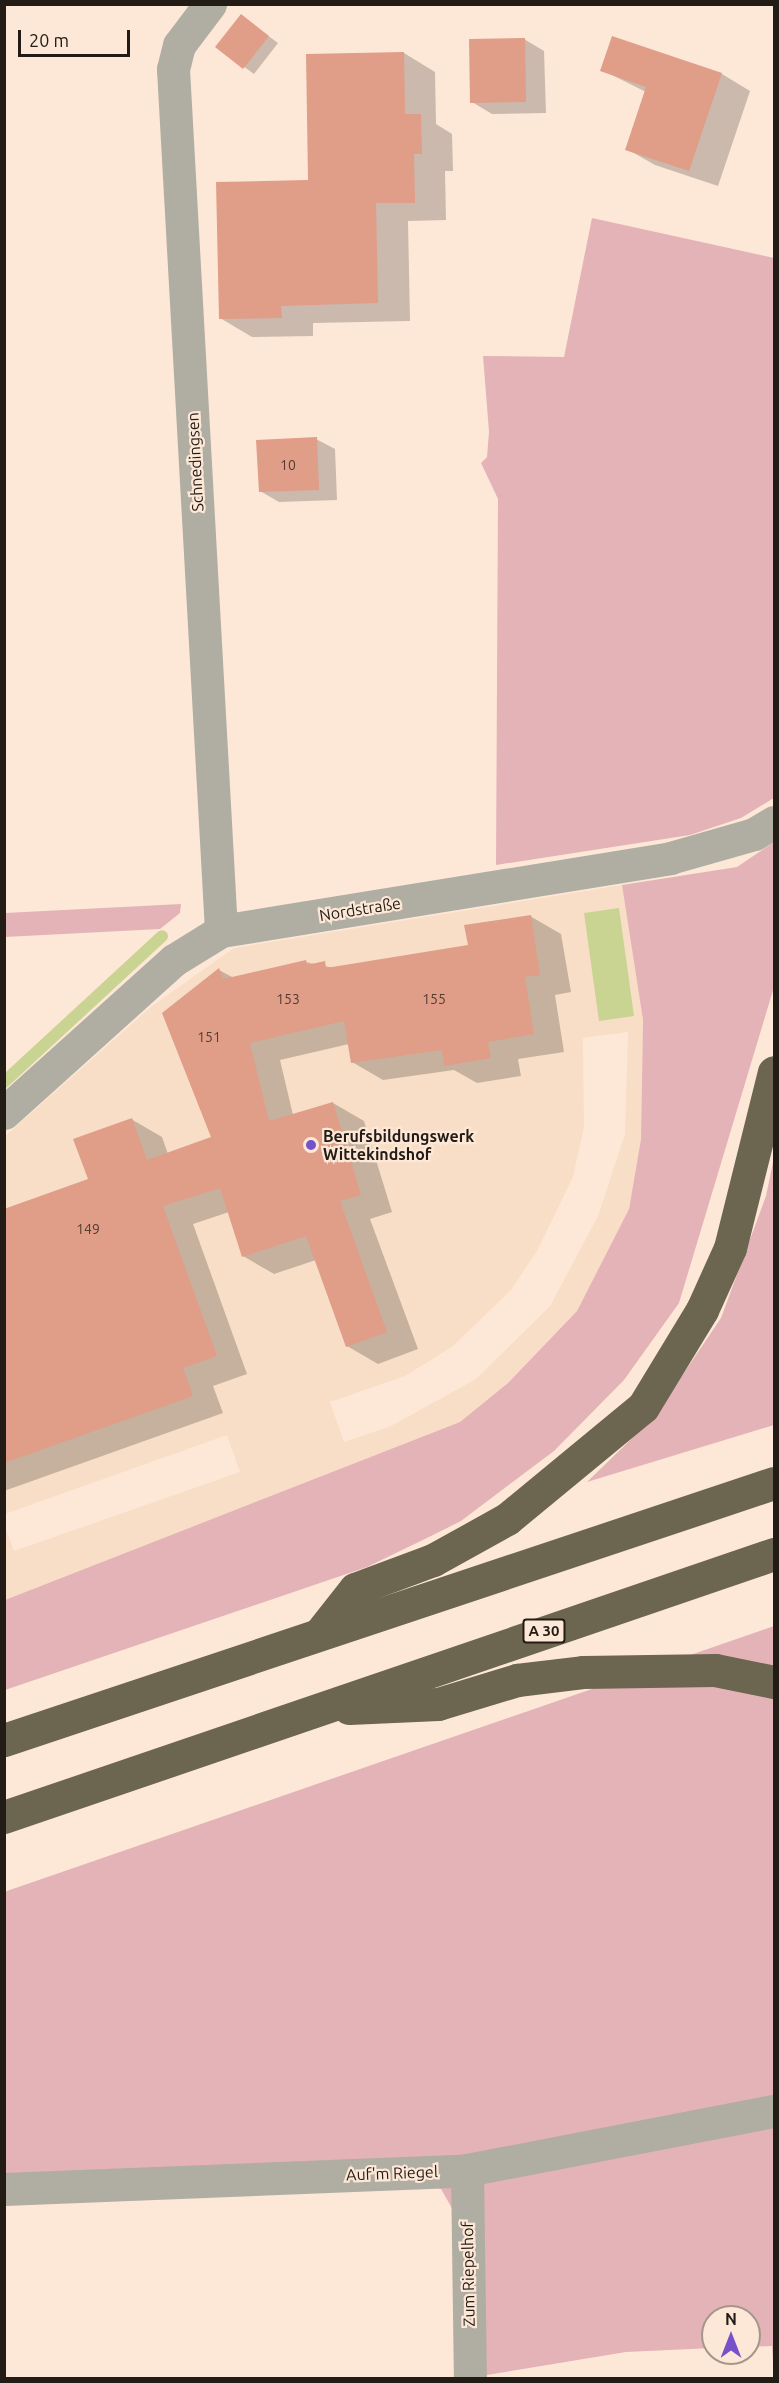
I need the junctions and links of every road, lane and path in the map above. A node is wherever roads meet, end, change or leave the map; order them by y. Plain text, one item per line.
1 (210, 4) edge
2 (774, 822) edge
3 (221, 931) junction
4 (774, 1072) edge
5 (4, 1113) edge
6 (774, 1483) edge
7 (774, 1554) edge
8 (321, 1632) junction
9 (774, 1682) edge
10 (314, 1709) junction
11 (4, 1740) edge
12 (4, 1817) edge
13 (774, 2111) edge
14 (467, 2170) junction
15 (4, 2189) edge
16 (470, 2379) edge

1 - 3 street, Schnedingsen
2 - 3 street, Nordstraße
3 - 5 street, Nordstraße
4 - 8 highway
6 - 8 highway
7 - 10 highway, A 30
8 - 11 highway
9 - 10 highway
10 - 12 highway, A 30
13 - 14 street, Auf'm Riegel
14 - 15 street, Auf'm Riegel
14 - 16 street, Zum Riepelhof

